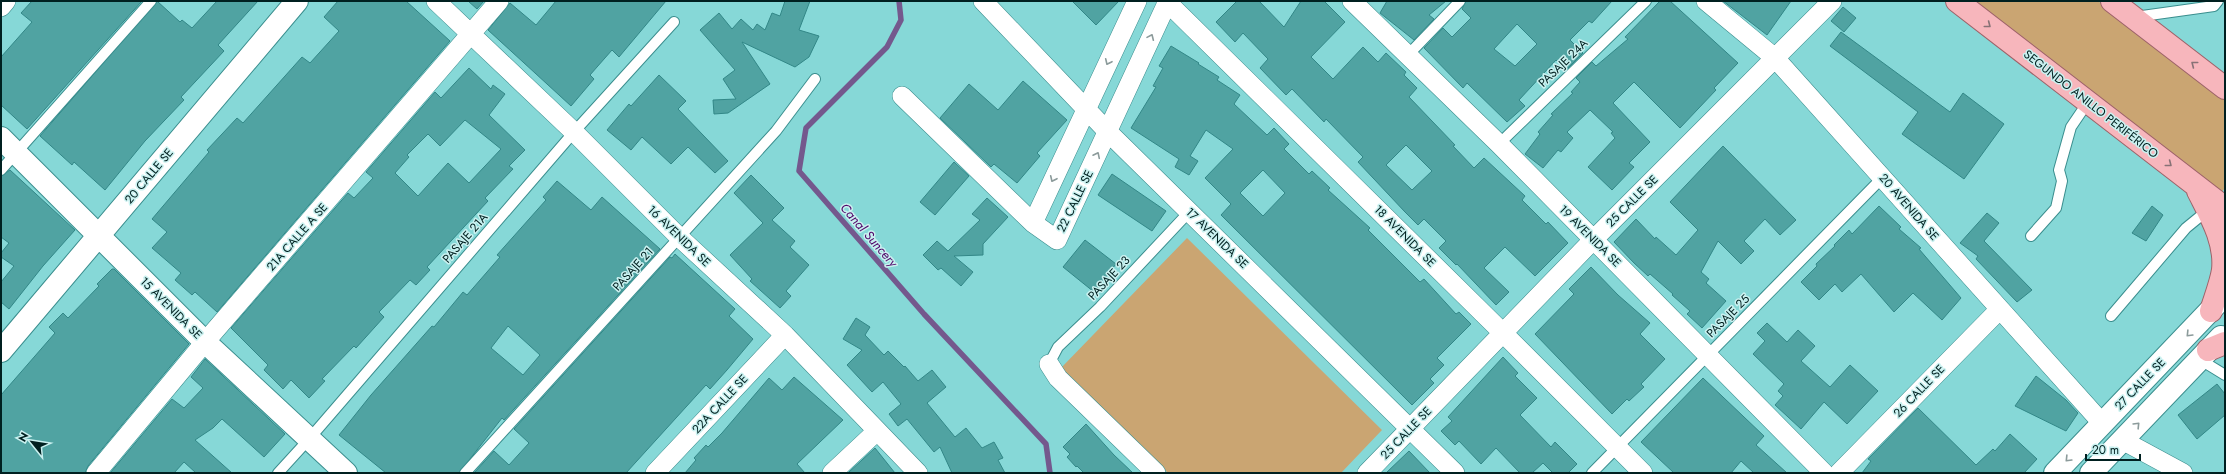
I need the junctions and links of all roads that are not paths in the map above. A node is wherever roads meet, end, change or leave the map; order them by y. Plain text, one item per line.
1 (6, 1) edge
2 (151, 1) edge
3 (297, 1) edge
4 (436, 1) edge
5 (499, 1) edge
6 (983, 1) edge
7 (1137, 1) edge
8 (1167, 1) edge
9 (1352, 1) edge
10 (1460, 1) edge
11 (1646, 1) edge
12 (1706, 1) edge
13 (1832, 1) edge
14 (1957, 1) edge
15 (2112, 1) edge
16 (2218, 1) edge
17 (1, 7) edge
18 (2134, 17) junction
19 (674, 22) dead end
20 (473, 34) junction
21 (1408, 55) junction
22 (1775, 58) junction
23 (815, 79) dead end
24 (2225, 88) edge
25 (902, 96) dead end
26 (2088, 102) junction
27 (1086, 109) junction
28 (574, 132) junction
29 (1108, 132) junction
30 (1500, 144) junction
31 (8, 146) edge
32 (1, 170) edge
33 (1883, 177) junction
34 (2216, 209) edge
35 (1190, 211) junction
36 (1033, 223) junction
37 (99, 236) junction
38 (2032, 236) dead end
39 (679, 237) junction
40 (1593, 240) junction
41 (2225, 295) edge
42 (1999, 310) junction
43 (2211, 311) junction
44 (2110, 316) dead end
45 (1503, 333) junction
46 (2225, 333) edge
47 (785, 335) junction
48 (205, 342) junction
49 (1, 351) edge
50 (2211, 351) edge
51 (1709, 354) junction
52 (1049, 364) joint
53 (2225, 375) edge
54 (2102, 423) junction
55 (1411, 428) junction
56 (876, 431) junction
57 (310, 438) junction
58 (2122, 440) junction
59 (1617, 447) junction
60 (96, 473) edge
61 (278, 473) edge
62 (346, 473) edge
63 (465, 473) edge
64 (655, 473) edge
65 (832, 473) edge
66 (918, 473) edge
67 (1156, 473) edge
68 (1367, 473) edge
69 (1455, 473) edge
70 (1592, 473) edge
71 (1643, 473) edge
72 (1824, 473) edge
73 (1839, 473) edge
74 (2055, 473) edge
75 (2091, 473) edge
76 (2183, 473) edge

1 - 17 street
2 - 31 lane
3 - 37 street, 20 CALLE SE
4 - 20 street, 16 AVENIDA SE
5 - 20 street, 21A CALLE A SE
6 - 27 street, 17 AVENIDA SE
7 -> 27 street
29 -> 8 street, 22 CALLE SE
8 - 45 street, 18 AVENIDA SE
9 - 21 street, 19 AVENIDA SE
10 - 21 lane
11 - 30 lane, PASAJE 24A
12 - 22 street, 20 AVENIDA SE
13 - 22 street, 25 CALLE SE
14 -> 26 main road, SEGUNDO ANILLO PERIFÉRICO
15 - 18 main road
16 - 18 lane
24 -> 18 main road
19 - 28 lane, PASAJE 21A
20 - 28 street, 16 AVENIDA SE
20 - 48 street, 21A CALLE A SE
21 - 30 street, 19 AVENIDA SE
22 - 33 street, 20 AVENIDA SE
22 - 40 street, 25 CALLE SE
23 - 39 lane, PASAJE 21
25 - 36 street
26 -> 34 main road, SEGUNDO ANILLO PERIFÉRICO
26 - 38 lane
27 - 29 street, 17 AVENIDA SE
27 -> 36 street
28 - 39 street, 16 AVENIDA SE
28 - 57 lane, PASAJE 21A
29 - 35 street, 17 AVENIDA SE
36 -> 29 street, 22 CALLE SE
30 - 40 street, 19 AVENIDA SE
31 - 32 lane
31 - 37 street, 15 AVENIDA SE
33 - 42 street, 20 AVENIDA SE
33 - 51 lane, PASAJE 25
34 - 43 main road
34 - 44 lane
35 - 52 lane, PASAJE 23
35 - 55 street, 17 AVENIDA SE
37 - 48 street, 15 AVENIDA SE
37 - 49 street, 20 CALLE SE
39 - 47 street, 16 AVENIDA SE
39 - 63 lane, PASAJE 21
40 - 45 street, 25 CALLE SE
40 - 51 street, 19 AVENIDA SE
41 - 43 street, 27 CALLE SE
42 - 54 street, 20 AVENIDA SE
42 - 73 street, 26 CALLE SE
43 -> 54 street, 27 CALLE SE
45 - 55 street, 25 CALLE SE
45 - 59 street, 18 AVENIDA SE
46 - 50 street
47 - 56 street, 16 AVENIDA SE
47 - 64 street, 22A CALLE SE
48 - 57 street, 15 AVENIDA SE
48 - 60 street, 21A CALLE A SE
50 - 53 lane
58 -> 50 street
51 - 59 lane, PASAJE 25
51 - 72 street, 19 AVENIDA SE
52 - 67 street
54 -> 74 street, 27 CALLE SE
55 - 68 street, 25 CALLE SE
55 - 69 street, 17 AVENIDA SE
56 - 65 street
56 - 66 street, 16 AVENIDA SE
57 - 61 lane, PASAJE 21A
57 - 62 street, 15 AVENIDA SE
58 - 75 street
58 - 76 street
59 - 70 lane, PASAJE 25
59 - 71 street, 18 AVENIDA SE

